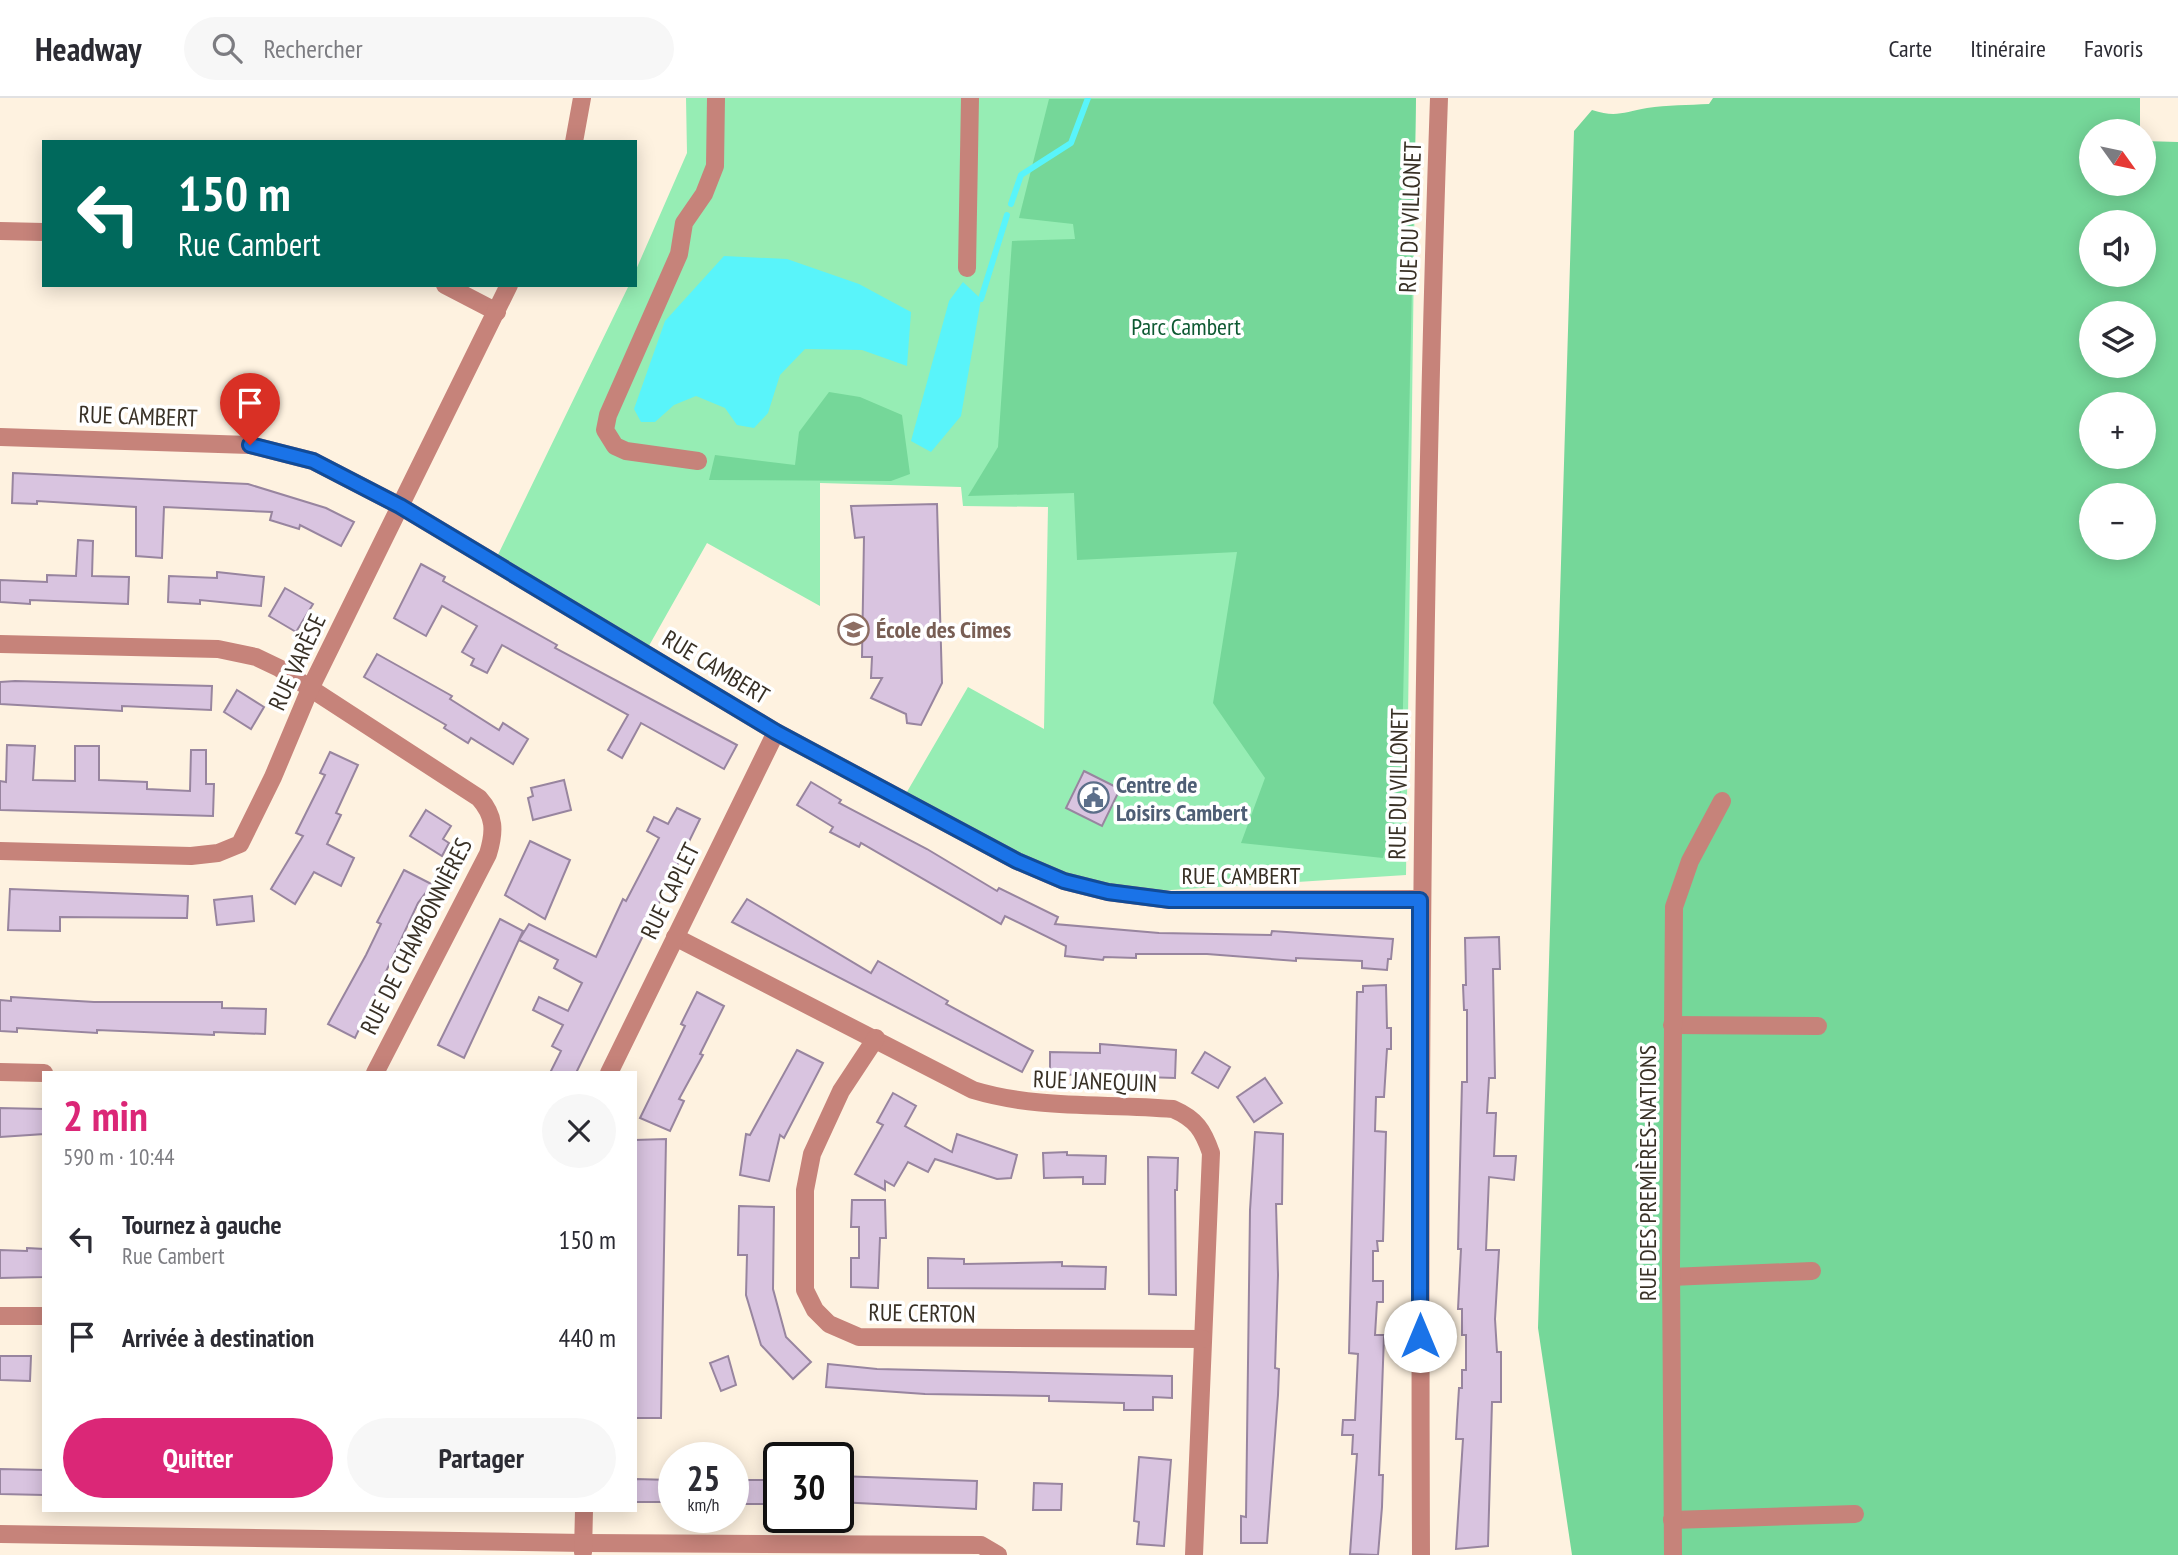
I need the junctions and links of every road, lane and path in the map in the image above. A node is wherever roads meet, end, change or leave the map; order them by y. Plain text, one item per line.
1 (582, 98) edge
2 (716, 98) edge
3 (970, 98) edge
4 (1439, 98) edge
5 (574, 140) edge
6 (0, 231) edge
7 (42, 232) edge
8 (967, 268) dead end
9 (449, 287) edge
10 (508, 287) edge
11 (497, 312) junction
12 (0, 437) edge
13 (698, 461) dead end
14 (400, 506) junction
15 (0, 644) edge
16 (310, 689) junction
17 (776, 732) junction
18 (1722, 801) dead end
19 (0, 851) edge
20 (1420, 900) junction
21 (675, 937) junction
22 (1672, 1025) junction
23 (1818, 1026) dead end
24 (876, 1038) junction
25 (376, 1071) edge
26 (610, 1071) edge
27 (0, 1072) edge
28 (42, 1073) edge
29 (1812, 1270) dead end
30 (1671, 1277) junction
31 (0, 1316) edge
32 (42, 1316) edge
33 (1203, 1339) junction
34 (584, 1512) edge
35 (1855, 1514) dead end
36 (1672, 1520) junction
37 (0, 1534) edge
38 (583, 1549) edge
39 (999, 1555) edge
40 (1195, 1555) edge
41 (1421, 1555) edge
42 (1673, 1555) edge

1 - 5 street
2 - 13 street
3 - 8 street
4 - 20 street, RUE DU VILLONET
6 - 7 street
9 - 11 street
10 - 11 street, RUE VARÈSE
11 - 14 street, RUE VARÈSE
12 - 14 street, RUE CAMBERT
14 - 16 street, RUE VARÈSE
14 - 17 street, RUE CAMBERT
15 - 16 street, RUE DE CHAMBONNIÈRES
16 - 19 street, RUE VARÈSE
16 - 25 street, RUE DE CHAMBONNIÈRES
17 - 20 street, RUE CAMBERT
17 - 21 street, RUE CAPLET
18 - 22 street, RUE DES PREMIÈRES-NATIONS
20 - 41 street, RUE DU VILLONET
21 - 24 street, RUE JANEQUIN
21 - 26 street, RUE CAPLET
22 - 23 street
22 - 30 street, RUE DES PREMIÈRES-NATIONS
24 - 33 street, RUE JANEQUIN
24 - 33 street, RUE CERTON
27 - 28 street
29 - 30 street
30 - 36 street, RUE DES PREMIÈRES-NATIONS
31 - 32 street
33 - 40 street, RUE JANEQUIN
34 - 38 street
35 - 36 street
36 - 42 street, RUE DES PREMIÈRES-NATIONS
37 - 38 street
38 - 39 street

